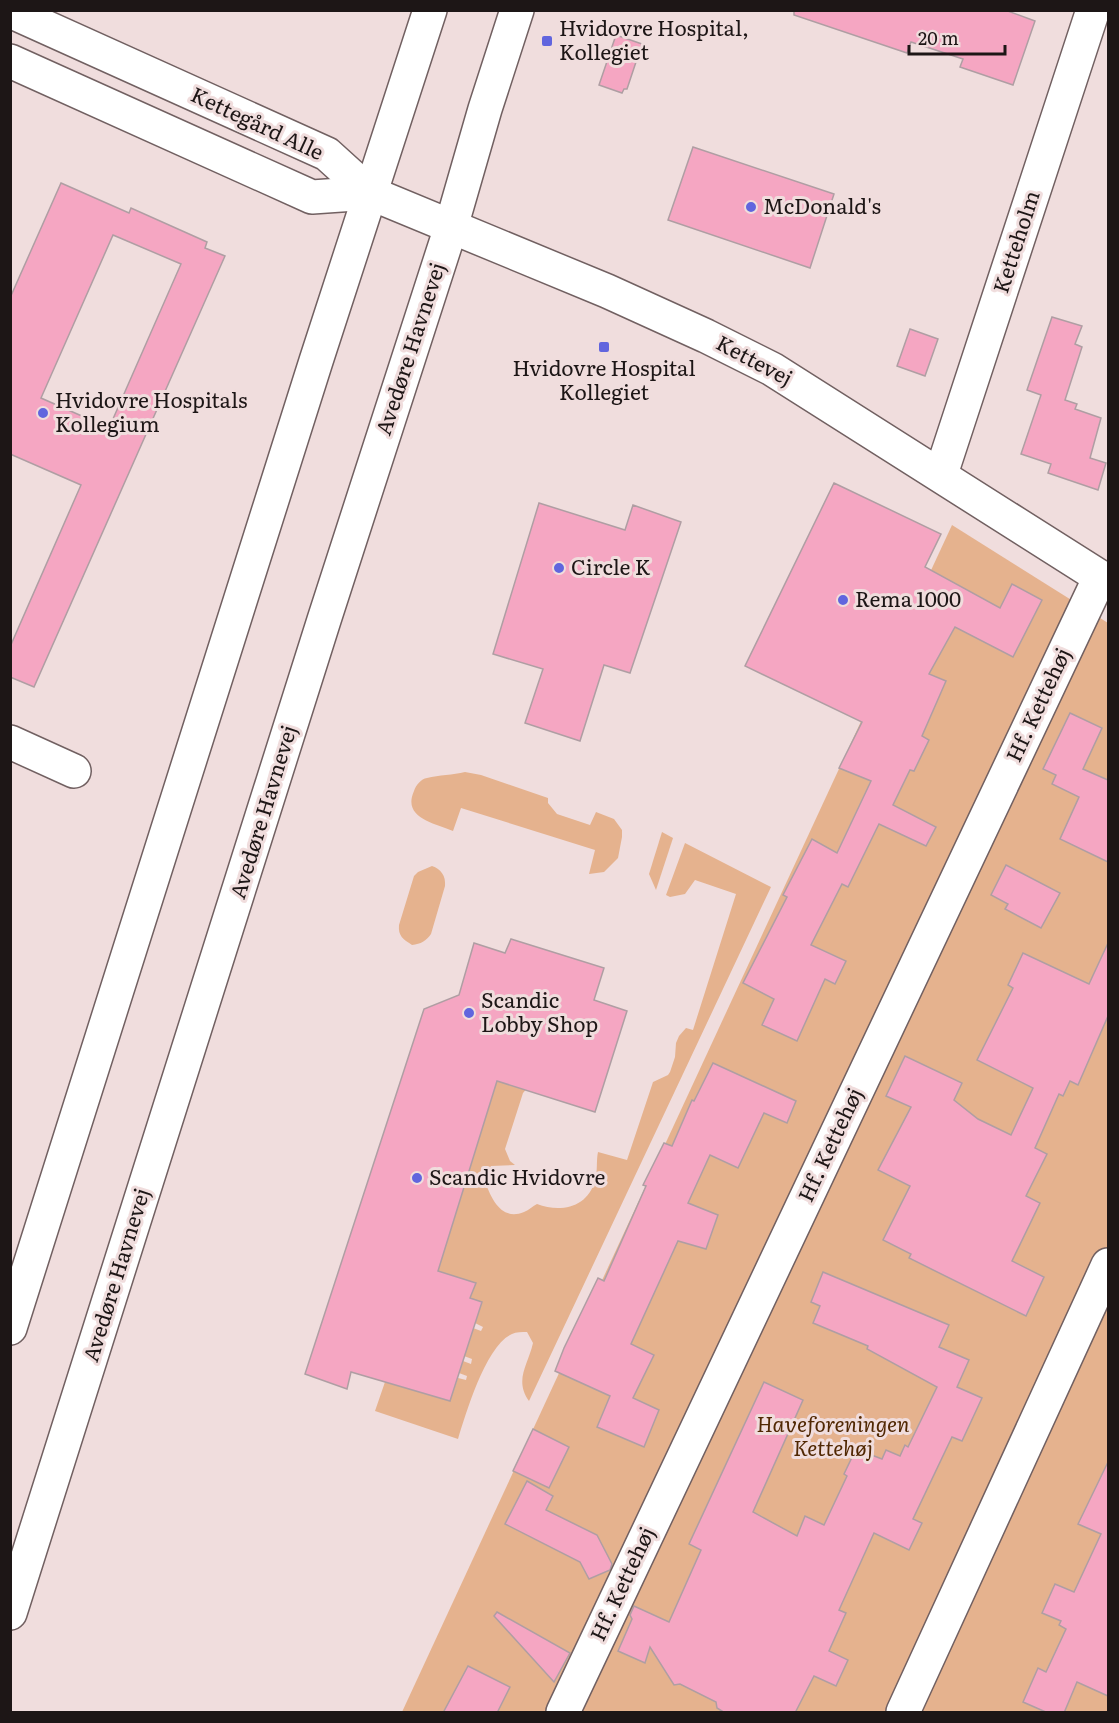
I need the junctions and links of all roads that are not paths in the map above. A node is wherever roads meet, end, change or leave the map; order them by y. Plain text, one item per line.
1 (430, 10) edge
2 (517, 10) edge
3 (1094, 10) edge
4 (10, 11) edge
5 (10, 62) edge
6 (370, 193) junction
7 (451, 227) junction
8 (941, 474) junction
9 (1104, 579) edge
10 (10, 742) edge
11 (74, 771) dead end
12 (1108, 1265) edge
13 (10, 1328) edge
14 (10, 1613) edge
15 (562, 1713) edge
16 (903, 1713) edge

1 - 6 street
2 - 7 street, Avedøre Havnevej
3 - 8 street, Ketteholm
4 - 6 street, Kettegård Alle
5 - 6 street, Kettegård Alle
6 - 7 street, Kettevej
6 - 13 street
7 - 8 street, Kettevej
7 - 14 street, Avedøre Havnevej
8 - 9 street, Kettevej
9 - 15 street, Hf. Kettehøj
10 - 11 street
12 - 16 street

